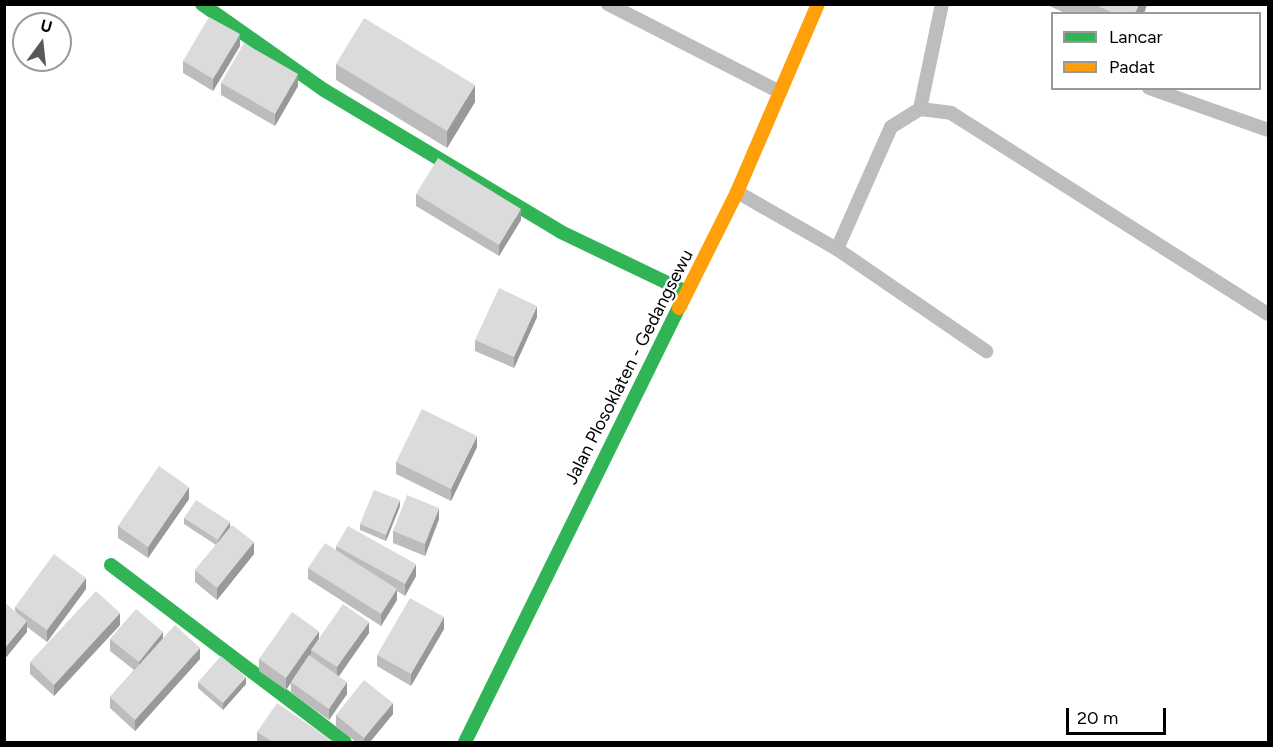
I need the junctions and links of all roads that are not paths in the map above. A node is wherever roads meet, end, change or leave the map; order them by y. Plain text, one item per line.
1 (202, 4) edge
2 (608, 4) edge
3 (818, 4) edge
4 (942, 4) edge
5 (1155, 90) edge
6 (780, 93) junction
7 (920, 109) junction
8 (1269, 130) edge
9 (737, 192) junction
10 (837, 249) junction
11 (686, 292) junction
12 (1269, 314) edge
13 (986, 351) dead end
14 (111, 565) dead end
15 (345, 742) edge
16 (465, 742) edge

1 - 11 street
2 - 6 lane
3 - 6 street, Jalan Plosoklaten - Gedangsewu
4 - 7 lane
5 - 8 lane
6 - 9 street, Jalan Plosoklaten - Gedangsewu
7 - 10 lane
7 - 12 lane
9 - 10 lane
9 - 11 street, Jalan Plosoklaten - Gedangsewu
10 - 13 lane
11 - 16 street, Jalan Plosoklaten - Gedangsewu
14 - 15 street

